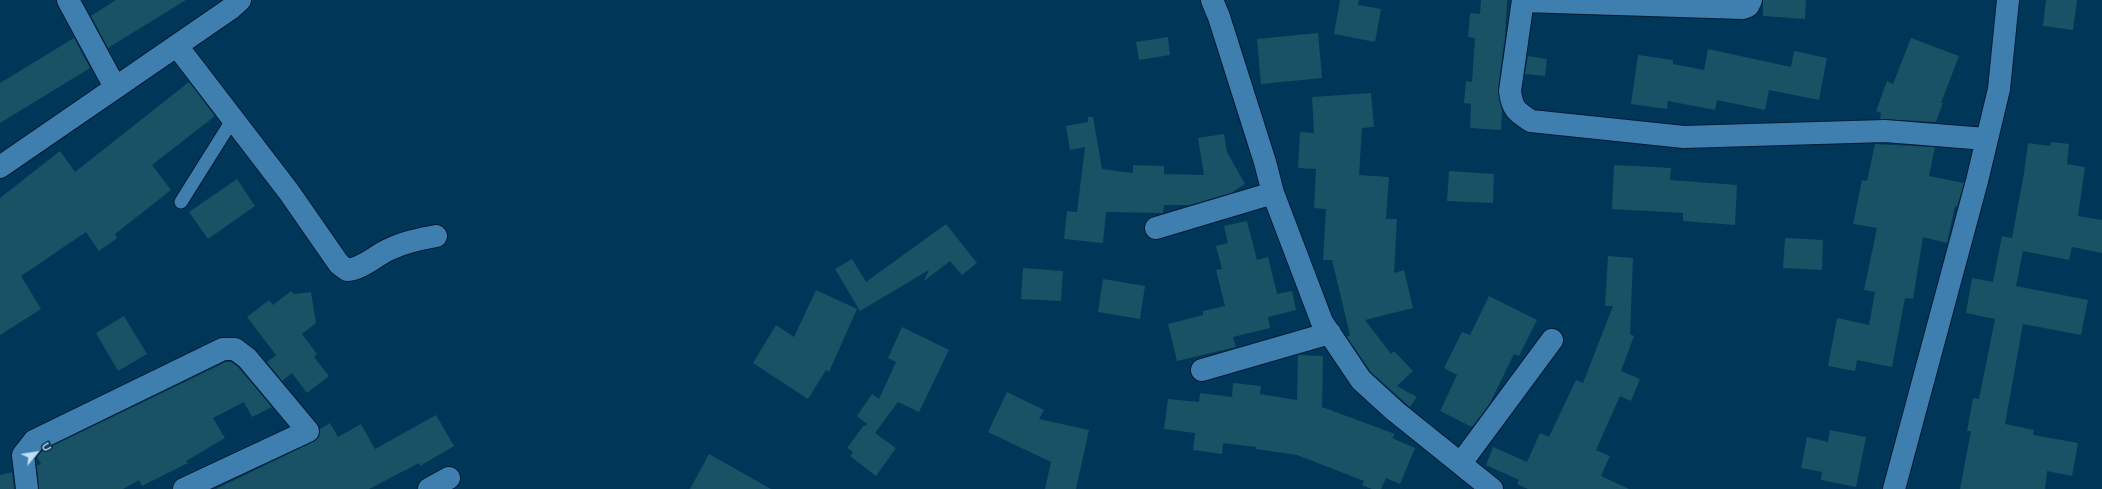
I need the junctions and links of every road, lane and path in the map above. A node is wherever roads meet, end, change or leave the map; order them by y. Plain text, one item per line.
1 (68, 0) edge
2 (240, 0) edge
3 (1212, 0) edge
4 (1751, 0) edge
5 (2008, 0) edge
6 (1523, 1) edge
7 (177, 46) junction
8 (115, 87) junction
9 (233, 119) junction
10 (1986, 139) junction
11 (0, 168) edge
12 (1273, 193) junction
13 (181, 202) dead end
14 (1156, 228) dead end
15 (436, 236) dead end
16 (1330, 334) junction
17 (1552, 340) dead end
18 (1202, 370) dead end
19 (1467, 476) edge
20 (449, 478) dead end
21 (27, 489) edge
22 (184, 489) edge
23 (429, 489) edge
24 (1492, 489) edge
25 (1894, 489) edge

1 - 8 street
2 - 7 street
3 - 12 street
4 - 6 street
5 - 10 street
6 - 10 street
7 - 8 street
7 - 9 street
8 - 11 street
9 - 13 lane
9 - 15 street
10 - 25 street
12 - 14 street
12 - 16 street
16 - 18 street
16 - 19 street
17 - 19 street
19 - 24 street
20 - 23 street
21 - 22 street

